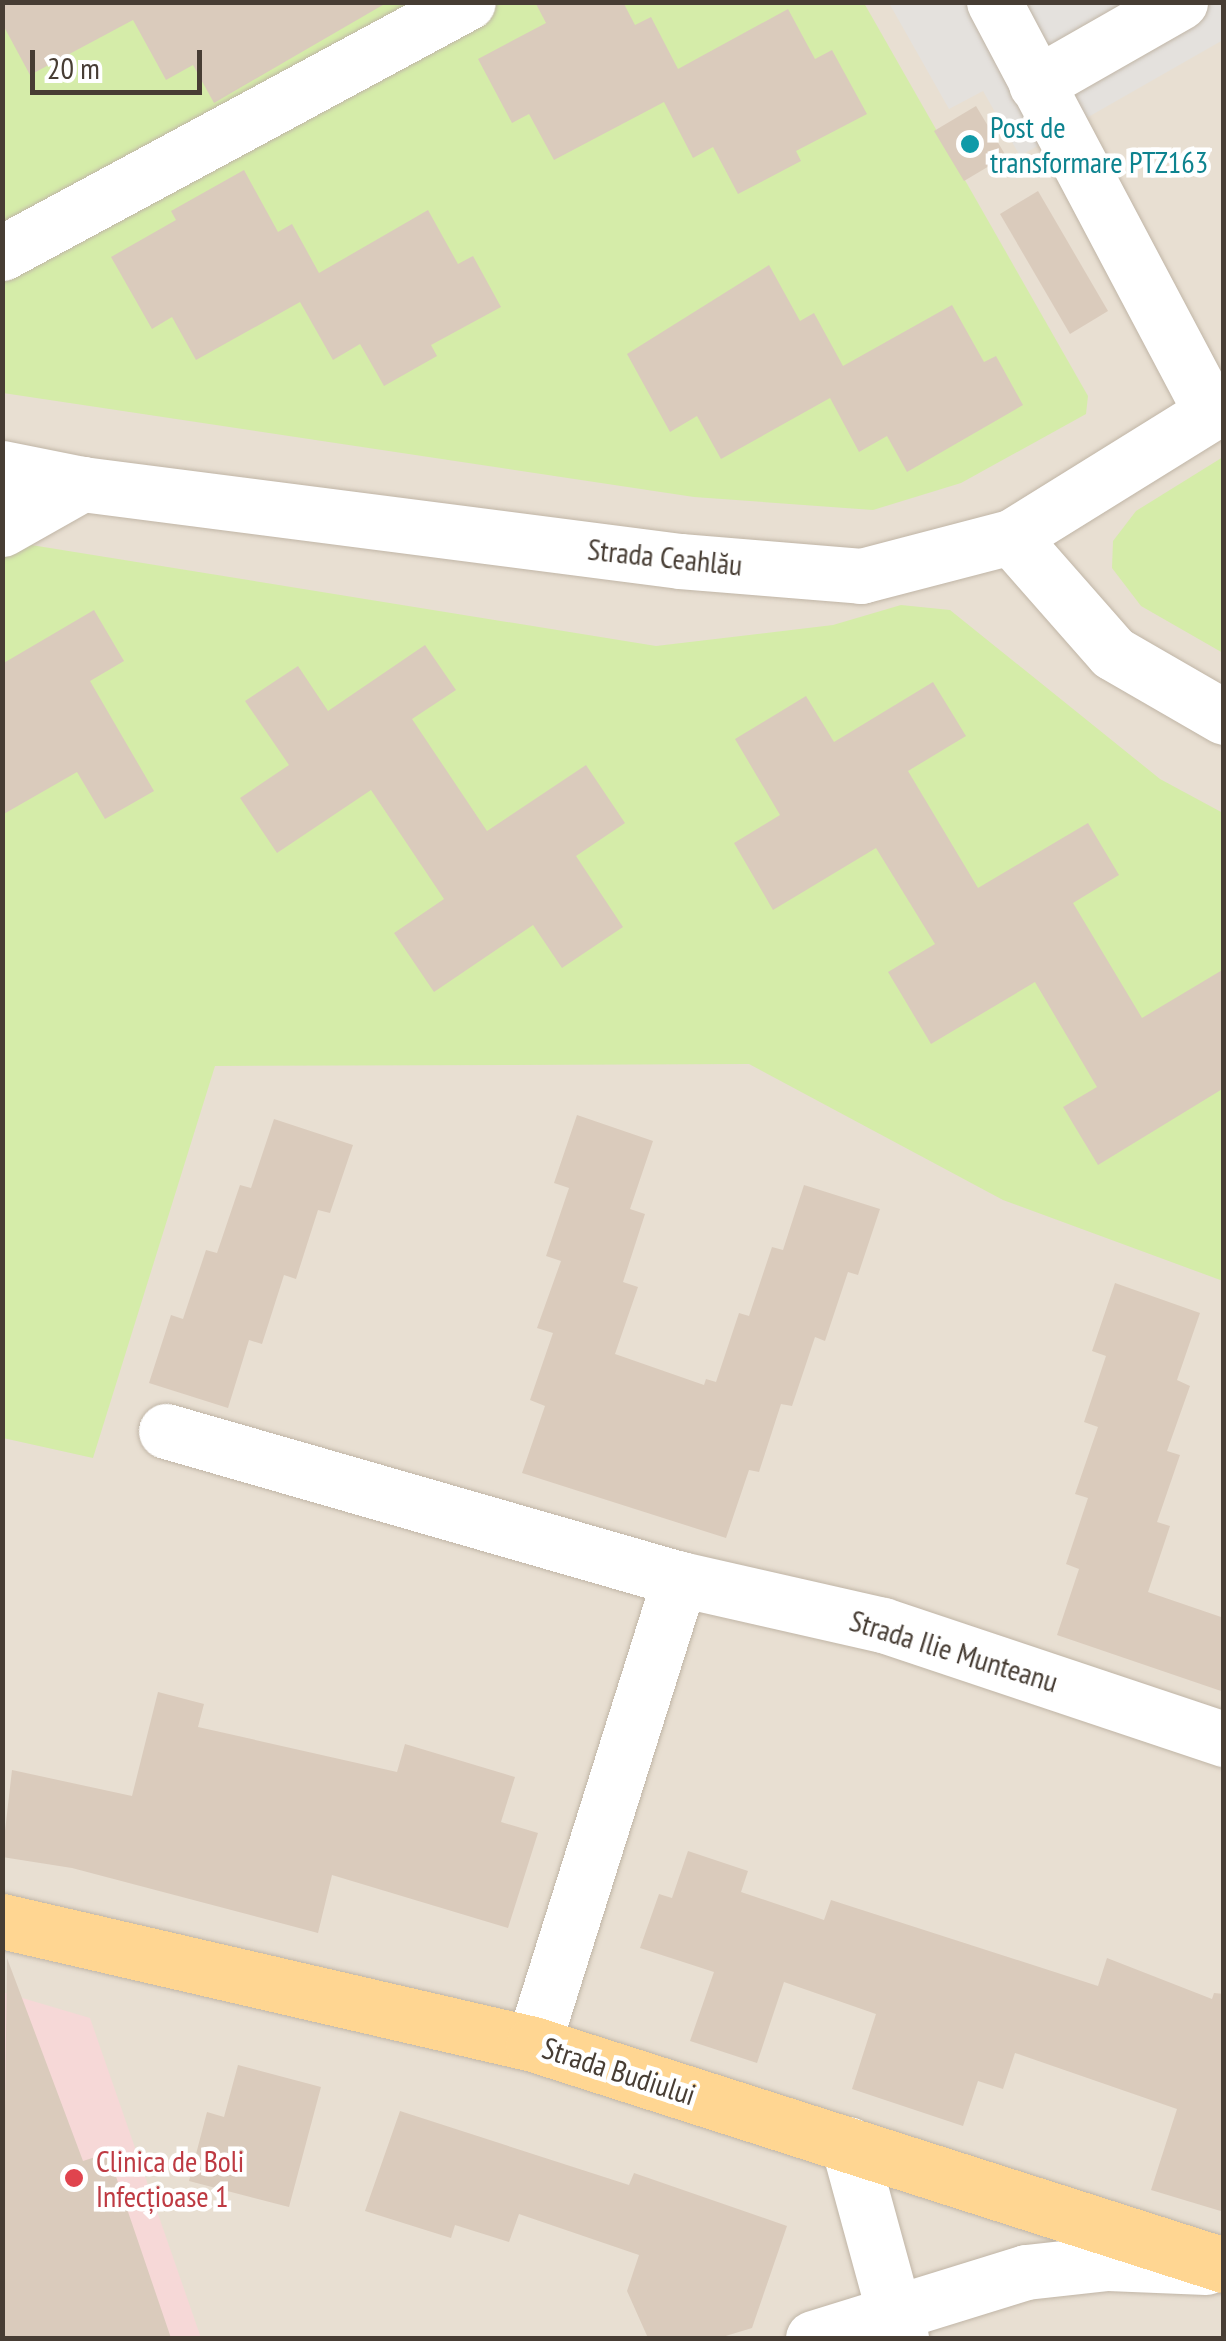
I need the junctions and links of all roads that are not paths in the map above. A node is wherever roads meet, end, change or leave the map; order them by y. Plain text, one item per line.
1 (468, 2) edge
2 (994, 2) edge
3 (1180, 2) edge
4 (1036, 84) junction
5 (2, 253) edge
6 (1217, 408) edge
7 (2, 468) edge
8 (82, 484) junction
9 (2, 529) edge
10 (1011, 538) junction
11 (1224, 717) edge
12 (166, 1431) dead end
13 (680, 1579) junction
14 (1224, 1739) edge
15 (2, 1921) edge
16 (533, 2044) junction
17 (848, 2144) junction
18 (1224, 2267) edge
19 (897, 2324) edge
20 (813, 2338) edge

1 - 5 street
2 - 4 street, Strada Ceahlău
3 - 4 street
4 - 6 street, Strada Ceahlău
6 - 10 street, Strada Ceahlău
7 - 8 street, Strada Ceahlău
8 - 9 street
8 - 10 street, Strada Ceahlău
10 - 11 street
12 - 13 street, Strada Ilie Munteanu
13 - 14 street, Strada Ilie Munteanu
13 - 16 street
15 - 16 main road, Strada Budiului
16 - 17 main road, Strada Budiului
17 - 18 main road, Strada Budiului
17 - 19 street
18 - 19 street
19 - 20 street

